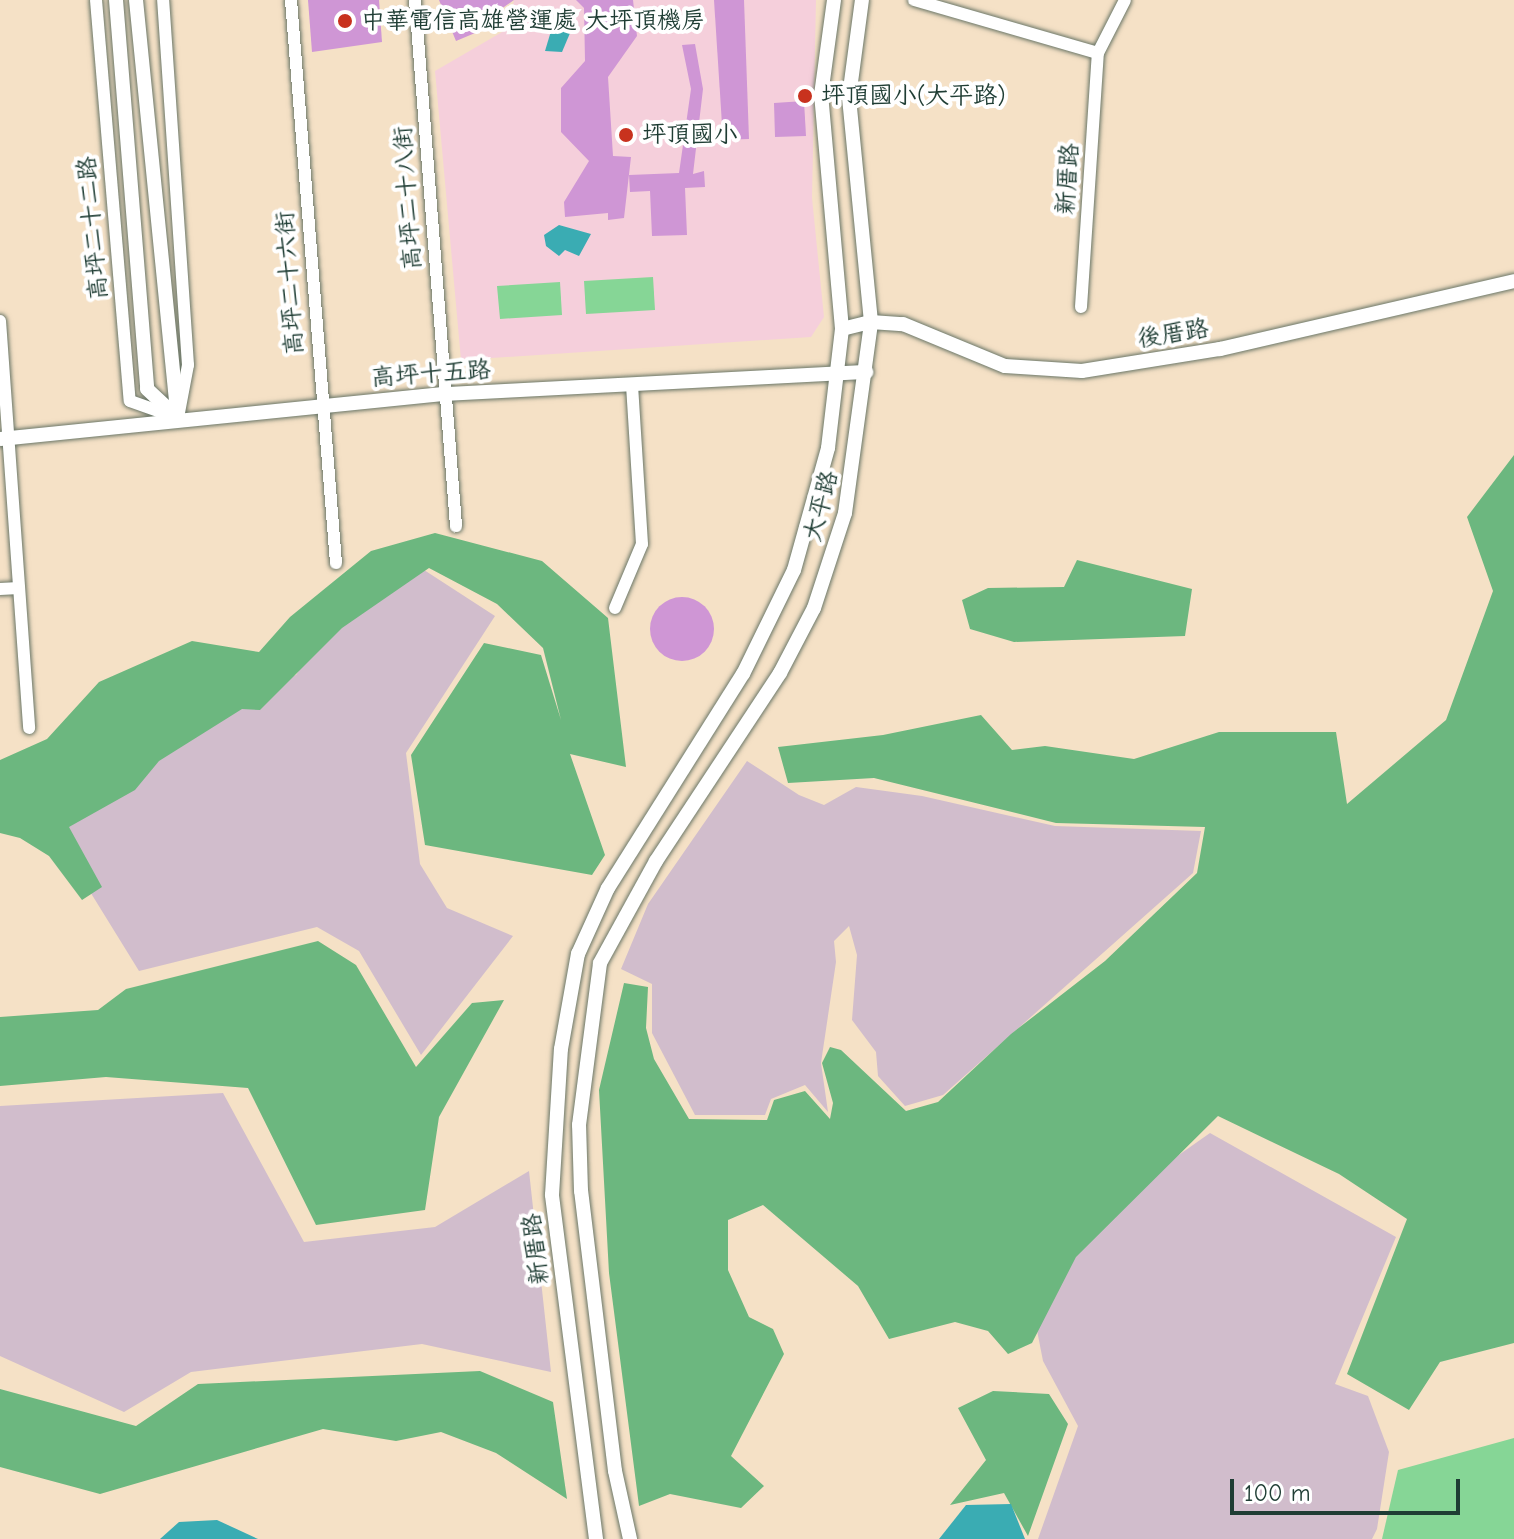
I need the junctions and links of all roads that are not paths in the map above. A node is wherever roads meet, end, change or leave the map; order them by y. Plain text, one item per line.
1 (96, 0) edge
2 (116, 0) edge
3 (136, 0) edge
4 (163, 0) edge
5 (291, 0) edge
6 (415, 0) edge
7 (834, 0) edge
8 (862, 0) edge
9 (914, 0) edge
10 (1125, 0) edge
11 (1098, 53) junction
12 (1514, 281) edge
13 (1081, 307) dead end
14 (0, 321) edge
15 (871, 322) junction
16 (842, 329) junction
17 (866, 372) junction
18 (836, 375) junction
19 (632, 385) junction
20 (446, 394) junction
21 (321, 404) junction
22 (178, 418) junction
23 (4, 439) edge
24 (456, 526) dead end
25 (336, 563) dead end
26 (19, 588) junction
27 (0, 589) edge
28 (615, 608) dead end
29 (29, 728) dead end
30 (578, 954) joint
31 (596, 1539) edge
32 (630, 1539) edge

1 - 22 street, 高坪二十二路
2 - 22 street, 高坪二十二路
3 - 22 street
4 - 22 street
5 - 21 street, 高坪二十六街
6 - 20 street, 高坪二十八街
7 - 16 street, 大平路
8 - 15 street, 大平路
9 - 11 street
10 - 11 street, 新厝路
11 - 13 street, 新厝路
12 - 15 street, 後厝路
14 - 23 street
15 - 16 street, 後厝路
15 - 17 street, 大平路
16 - 18 street, 大平路
17 - 18 street, 高坪十五路
17 - 32 street, 大平路
18 - 19 street, 高坪十五路
18 - 30 street, 大平路
19 - 20 street, 高坪十五路
19 - 28 street
20 - 21 street, 高坪十五路
20 - 24 street, 高坪二十八街
21 - 22 street, 高坪十五路
21 - 25 street, 高坪二十六街
22 - 23 street, 高坪十五路
23 - 26 street
26 - 27 street
26 - 29 street
30 - 31 street, 新厝路

